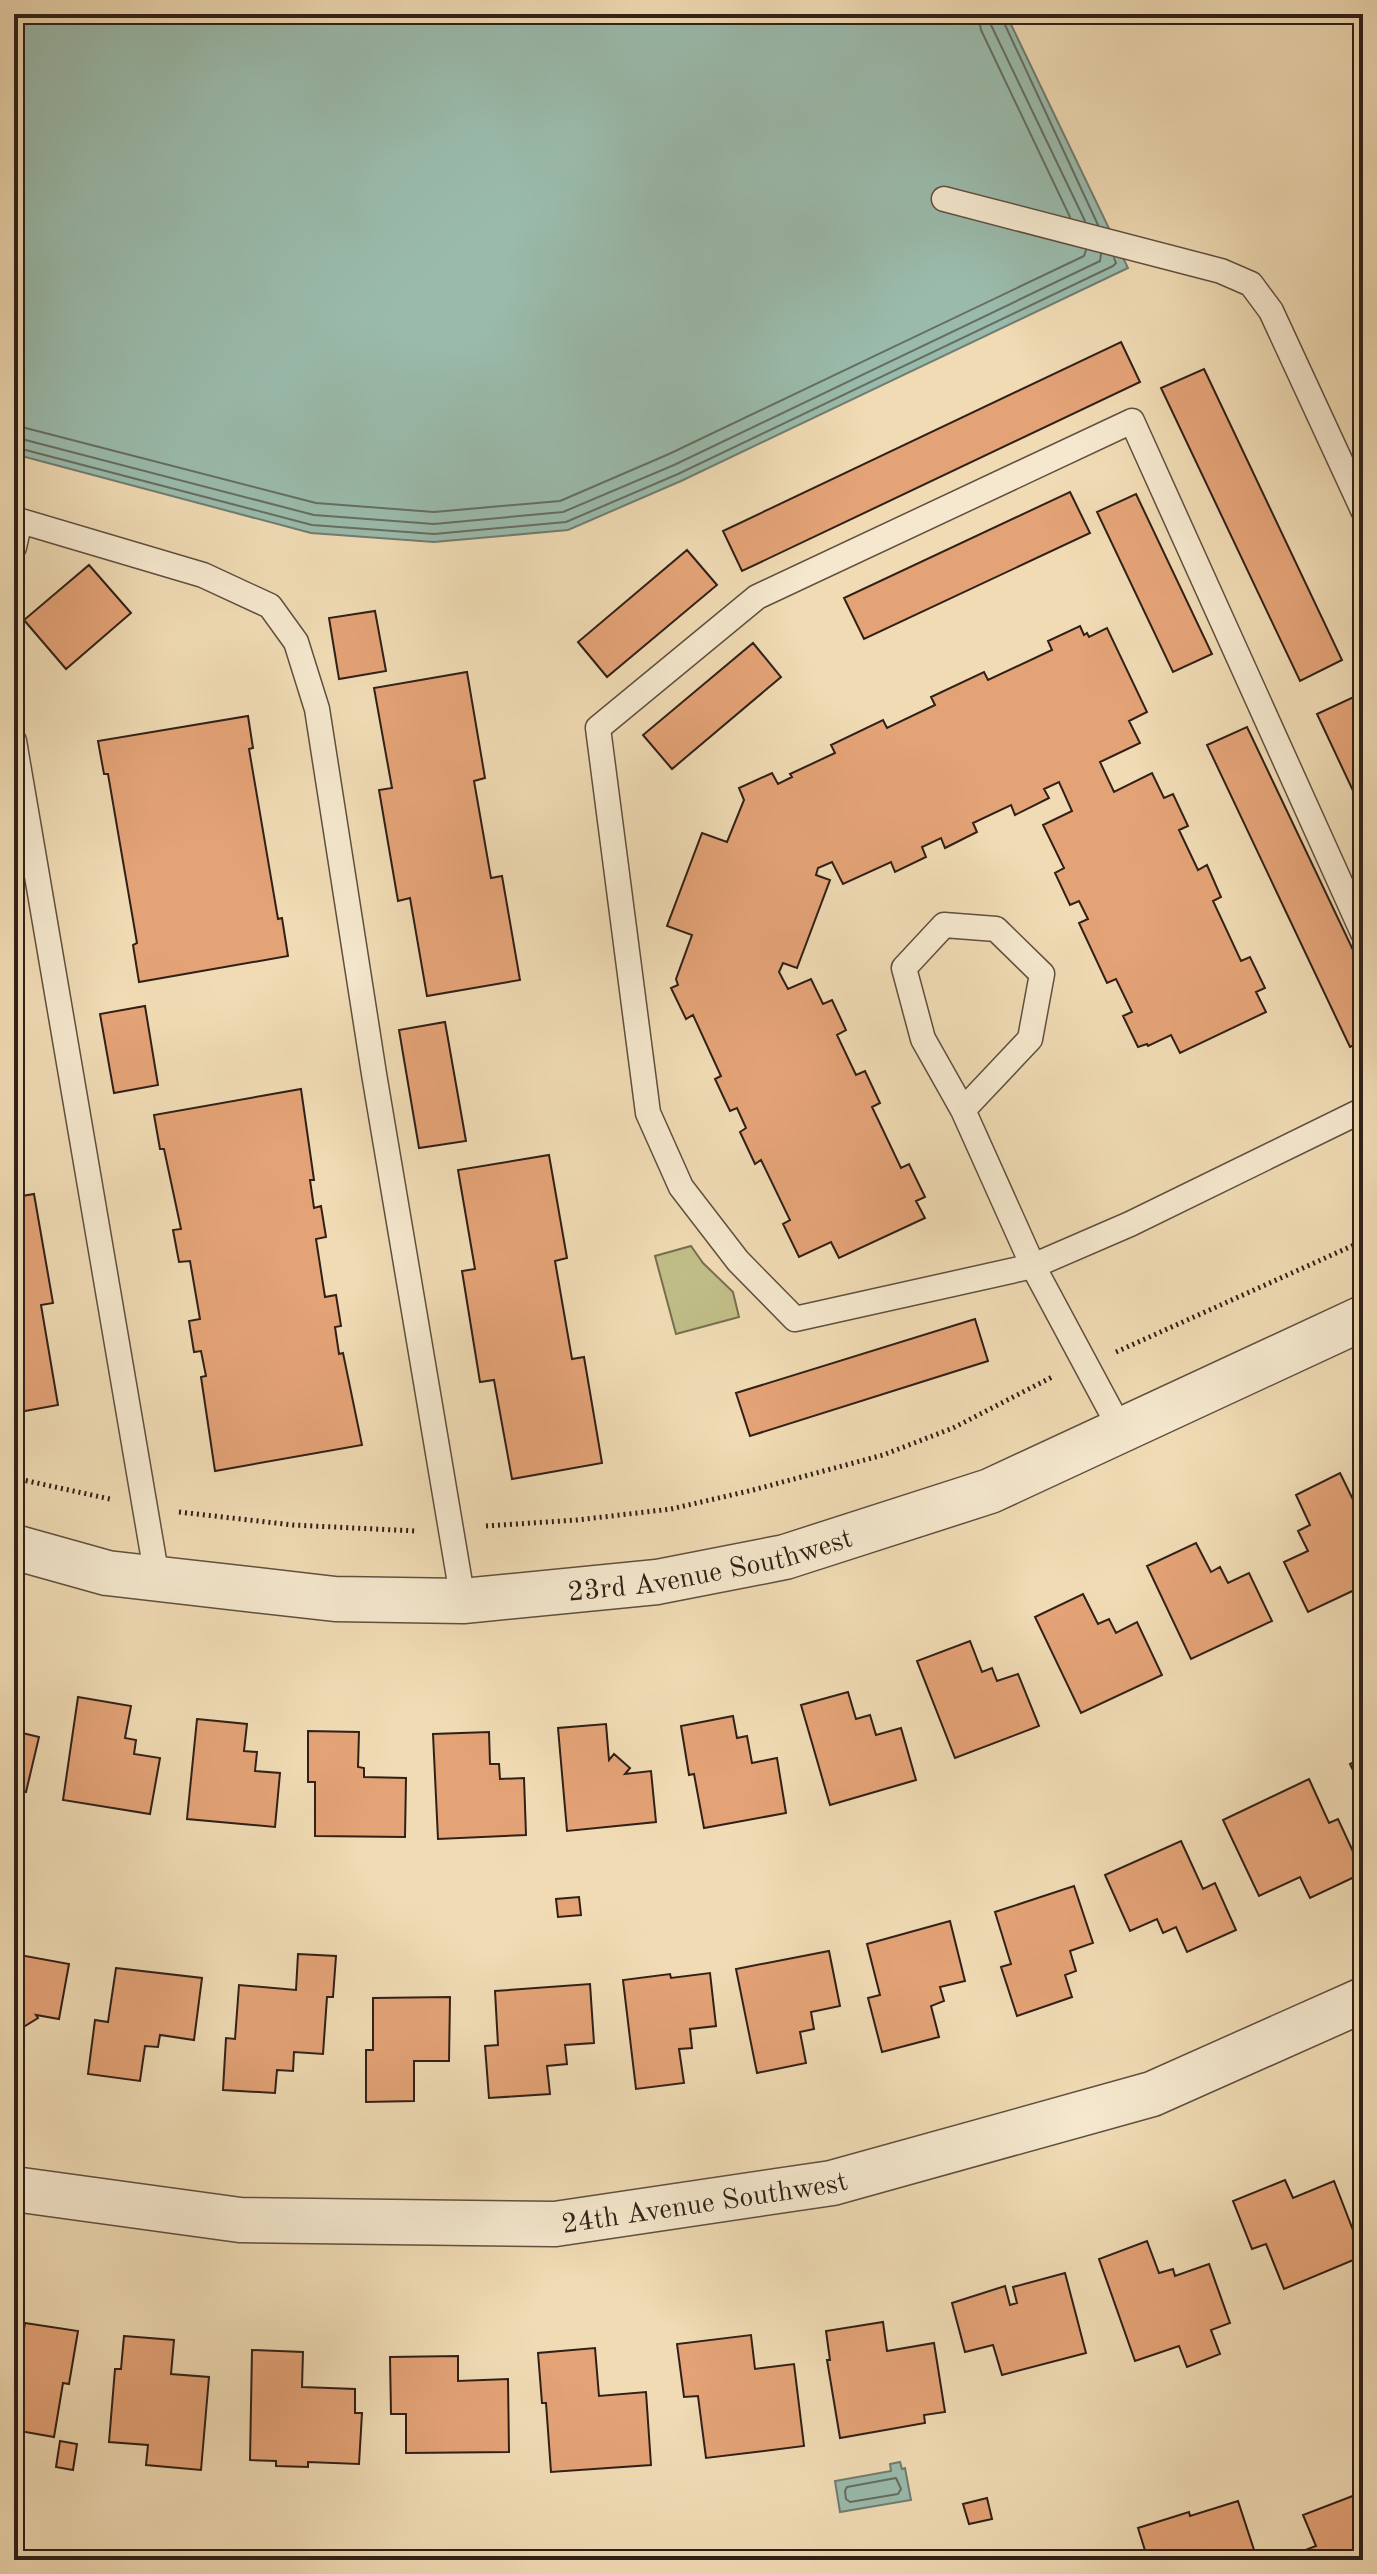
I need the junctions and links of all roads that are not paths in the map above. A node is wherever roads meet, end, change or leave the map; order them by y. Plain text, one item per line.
1 (944, 199) dead end
2 (1363, 510) edge
3 (17, 520) edge
4 (14, 547) edge
5 (14, 741) edge
6 (1363, 933) edge
7 (963, 1110) junction
8 (1363, 1110) edge
9 (1033, 1266) junction
10 (1363, 1318) edge
11 (1122, 1432) junction
12 (14, 1547) edge
13 (157, 1578) junction
14 (463, 1601) junction
15 (1363, 2000) edge
16 (14, 2189) edge

1 - 2 lane
3 - 4 lane
3 - 14 lane
5 - 13 lane
6 - 9 lane
7 - 7 lane
7 - 9 lane
8 - 9 lane
9 - 11 lane
10 - 11 street, 23rd Avenue Southwest
11 - 14 street, 23rd Avenue Southwest
12 - 13 street, 23rd Avenue Southwest
13 - 14 street, 23rd Avenue Southwest
15 - 16 street, 24th Avenue Southwest

